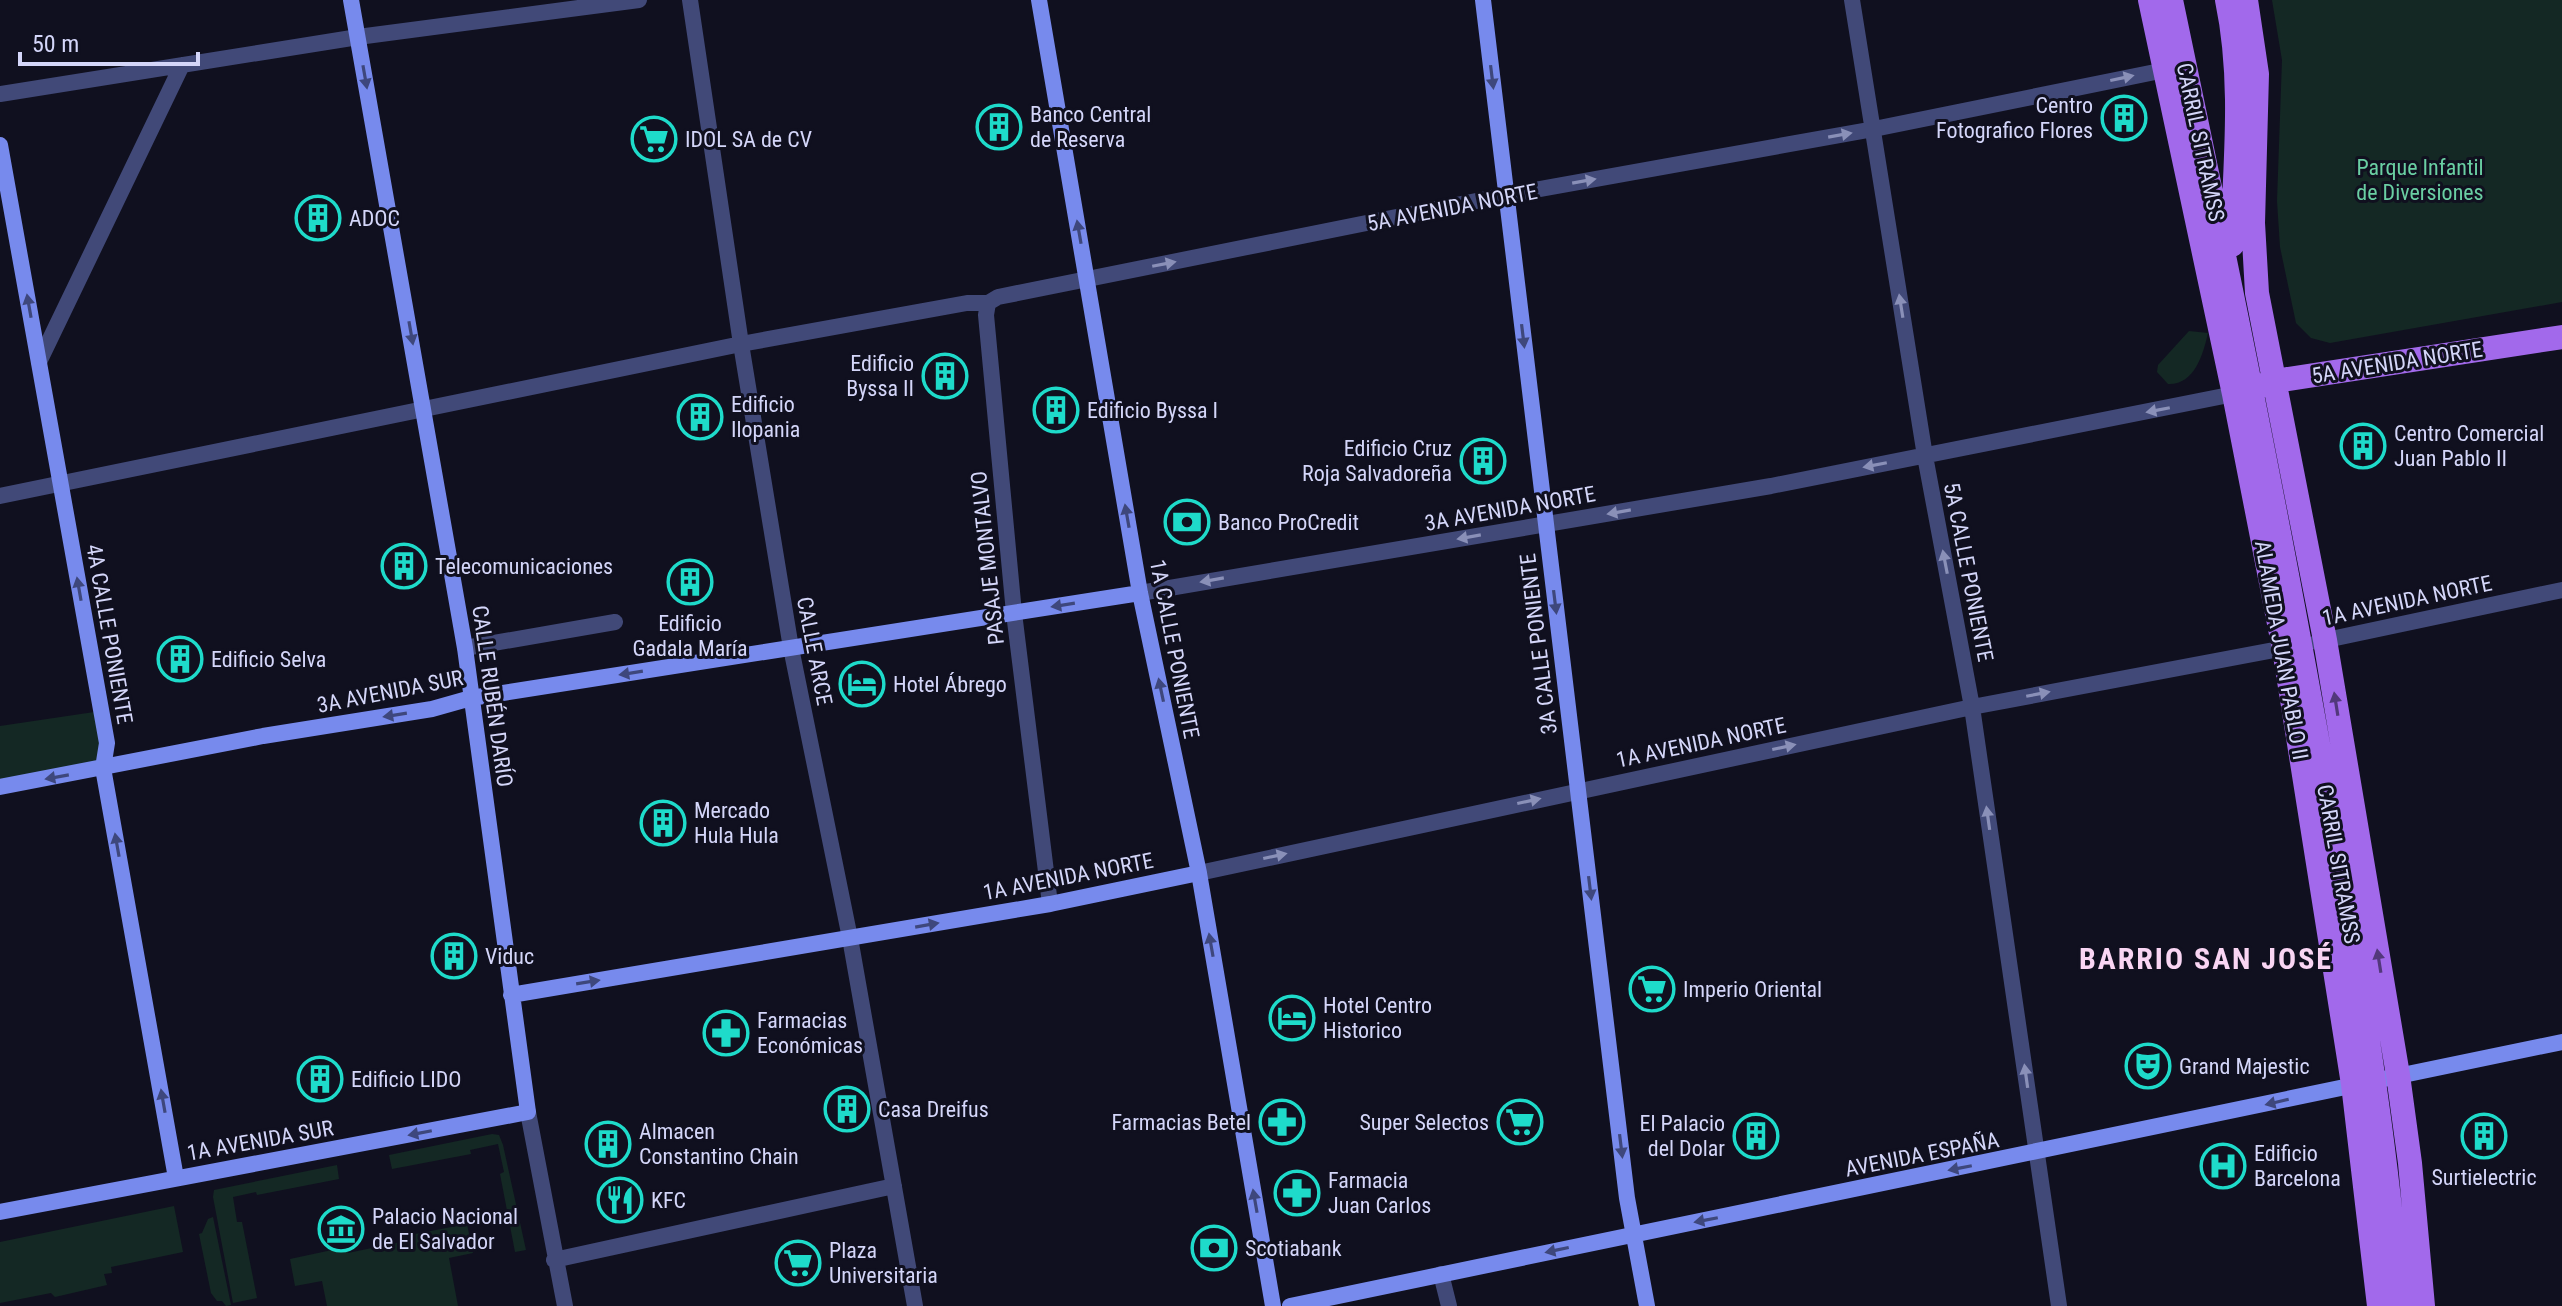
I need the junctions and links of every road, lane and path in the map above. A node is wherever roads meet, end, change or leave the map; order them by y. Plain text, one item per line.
1 (351, 0) edge
2 (639, 0) edge
3 (690, 0) edge
4 (1039, 0) edge
5 (1483, 0) edge
6 (1852, 0) edge
7 (2150, 0) edge
8 (2171, 0) edge
9 (2227, 0) edge
10 (2246, 0) edge
11 (358, 37) junction
12 (182, 65) junction
13 (2165, 70) junction
14 (0, 94) edge
15 (1874, 129) junction
16 (0, 145) edge
17 (1506, 195) junction
18 (1088, 280) junction
19 (2230, 283) junction
20 (988, 303) junction
21 (2562, 337) edge
22 (741, 344) junction
23 (39, 362) junction
24 (2254, 388) junction
25 (425, 408) junction
26 (1925, 456) junction
27 (60, 482) junction
28 (0, 496) edge
29 (1545, 524) junction
30 (2562, 590) edge
31 (1140, 593) junction
32 (1014, 613) junction
33 (615, 622) dead end
34 (2304, 645) junction
35 (465, 648) junction
36 (791, 648) junction
37 (471, 698) junction
38 (1972, 707) junction
39 (103, 768) junction
40 (0, 787) edge
41 (1578, 790) junction
42 (1199, 873) junction
43 (1050, 904) junction
44 (850, 938) junction
45 (511, 995) junction
46 (2562, 1042) edge
47 (2376, 1079) junction
48 (528, 1112) junction
49 (2037, 1153) junction
50 (176, 1178) junction
51 (894, 1186) junction
52 (0, 1212) edge
53 (1633, 1234) junction
54 (554, 1260) junction
55 (1441, 1274) junction
56 (565, 1306) edge
57 (915, 1306) edge
58 (1273, 1306) edge
59 (1290, 1306) edge
60 (1449, 1306) edge
61 (1647, 1306) edge
62 (2059, 1306) edge
63 (2379, 1306) edge
64 (2399, 1306) edge
65 (2423, 1306) edge

1 - 11 main road, CALLE RUBÉN DARÍO
2 - 11 street
3 - 22 street, CALLE ARCE
18 -> 4 main road, 1A CALLE PONIENTE
5 -> 17 main road, 3A CALLE PONIENTE
6 - 15 street, 5A CALLE PONIENTE
7 - 13 main road, ALAMEDA JUAN PABLO II
8 - 19 main road, CARRIL SITRAMSS
9 - 19 main road, CARRIL SITRAMSS
10 - 24 main road, ALAMEDA JUAN PABLO II
11 - 12 street
11 -> 25 main road, CALLE RUBÉN DARÍO
12 - 14 street
12 - 23 street
15 -> 13 street, 5A AVENIDA NORTE
13 - 24 main road, ALAMEDA JUAN PABLO II
17 -> 15 street, 5A AVENIDA NORTE
26 -> 15 street, 5A CALLE PONIENTE
23 -> 16 main road, 4A CALLE PONIENTE
18 -> 17 street, 5A AVENIDA NORTE
17 -> 29 main road, 3A CALLE PONIENTE
18 - 20 street, 5A AVENIDA NORTE
31 -> 18 main road, 1A CALLE PONIENTE
19 - 24 main road, CARRIL SITRAMSS
20 - 22 street, 5A AVENIDA NORTE
20 - 32 street, PASAJE MONTALVO
21 - 24 main road, 5A AVENIDA NORTE
22 - 25 street, 5A AVENIDA NORTE
22 - 36 street, CALLE ARCE
23 - 27 main road, 4A CALLE PONIENTE
24 -> 26 street, 3A AVENIDA NORTE
24 - 34 main road, ALAMEDA JUAN PABLO II
24 - 34 main road, ALAMEDA JUAN PABLO II
25 - 27 street, 5A AVENIDA NORTE
25 - 35 main road, CALLE RUBÉN DARÍO
26 -> 29 street, 3A AVENIDA NORTE
38 -> 26 street, 5A CALLE PONIENTE
27 - 28 street, 5A AVENIDA NORTE
39 -> 27 main road, 4A CALLE PONIENTE
29 -> 31 street, 3A AVENIDA NORTE
29 -> 41 main road, 3A CALLE PONIENTE
30 - 34 street, 1A AVENIDA NORTE
31 -> 32 main road, 3A AVENIDA NORTE
42 -> 31 main road, 1A CALLE PONIENTE
32 - 36 main road, 3A AVENIDA NORTE
32 - 43 street, PASAJE MONTALVO
33 - 35 street
38 -> 34 street, 1A AVENIDA NORTE
34 - 47 main road, CARRIL SITRAMSS
35 - 37 main road, CALLE RUBÉN DARÍO
36 -> 37 main road, 3A AVENIDA SUR
36 - 44 street, CALLE ARCE
37 -> 39 main road, 3A AVENIDA SUR
37 - 45 main road, CALLE RUBÉN DARÍO
41 -> 38 street, 1A AVENIDA NORTE
49 -> 38 street, 5A CALLE PONIENTE
39 -> 40 main road, 3A AVENIDA SUR
50 -> 39 main road, 4A CALLE PONIENTE
42 -> 41 street, 1A AVENIDA NORTE
41 -> 53 main road, 3A CALLE PONIENTE
42 - 43 main road, 1A AVENIDA NORTE
58 -> 42 main road, 1A CALLE PONIENTE
44 -> 43 main road, 1A AVENIDA NORTE
45 -> 44 main road
44 - 51 street, CALLE ARCE
45 - 48 main road, CALLE RUBÉN DARÍO
46 - 47 main road, AVENIDA ESPAÑA
47 -> 49 main road, AVENIDA ESPAÑA
47 - 63 main road
47 - 64 main road, CARRIL SITRAMSS
47 - 65 main road
48 -> 50 main road, 1A AVENIDA SUR
48 - 54 street, CALLE RUBÉN DARÍO
49 -> 53 main road, AVENIDA ESPAÑA
49 - 62 street, 5A CALLE PONIENTE
50 - 52 main road, 1A AVENIDA SUR
51 - 54 street
51 - 57 street, CALLE ARCE
53 -> 55 main road, AVENIDA ESPAÑA
53 - 61 main road, 3A CALLE PONIENTE
54 - 56 street, CALLE RUBÉN DARÍO
55 - 59 main road, AVENIDA ESPAÑA
55 - 60 street

